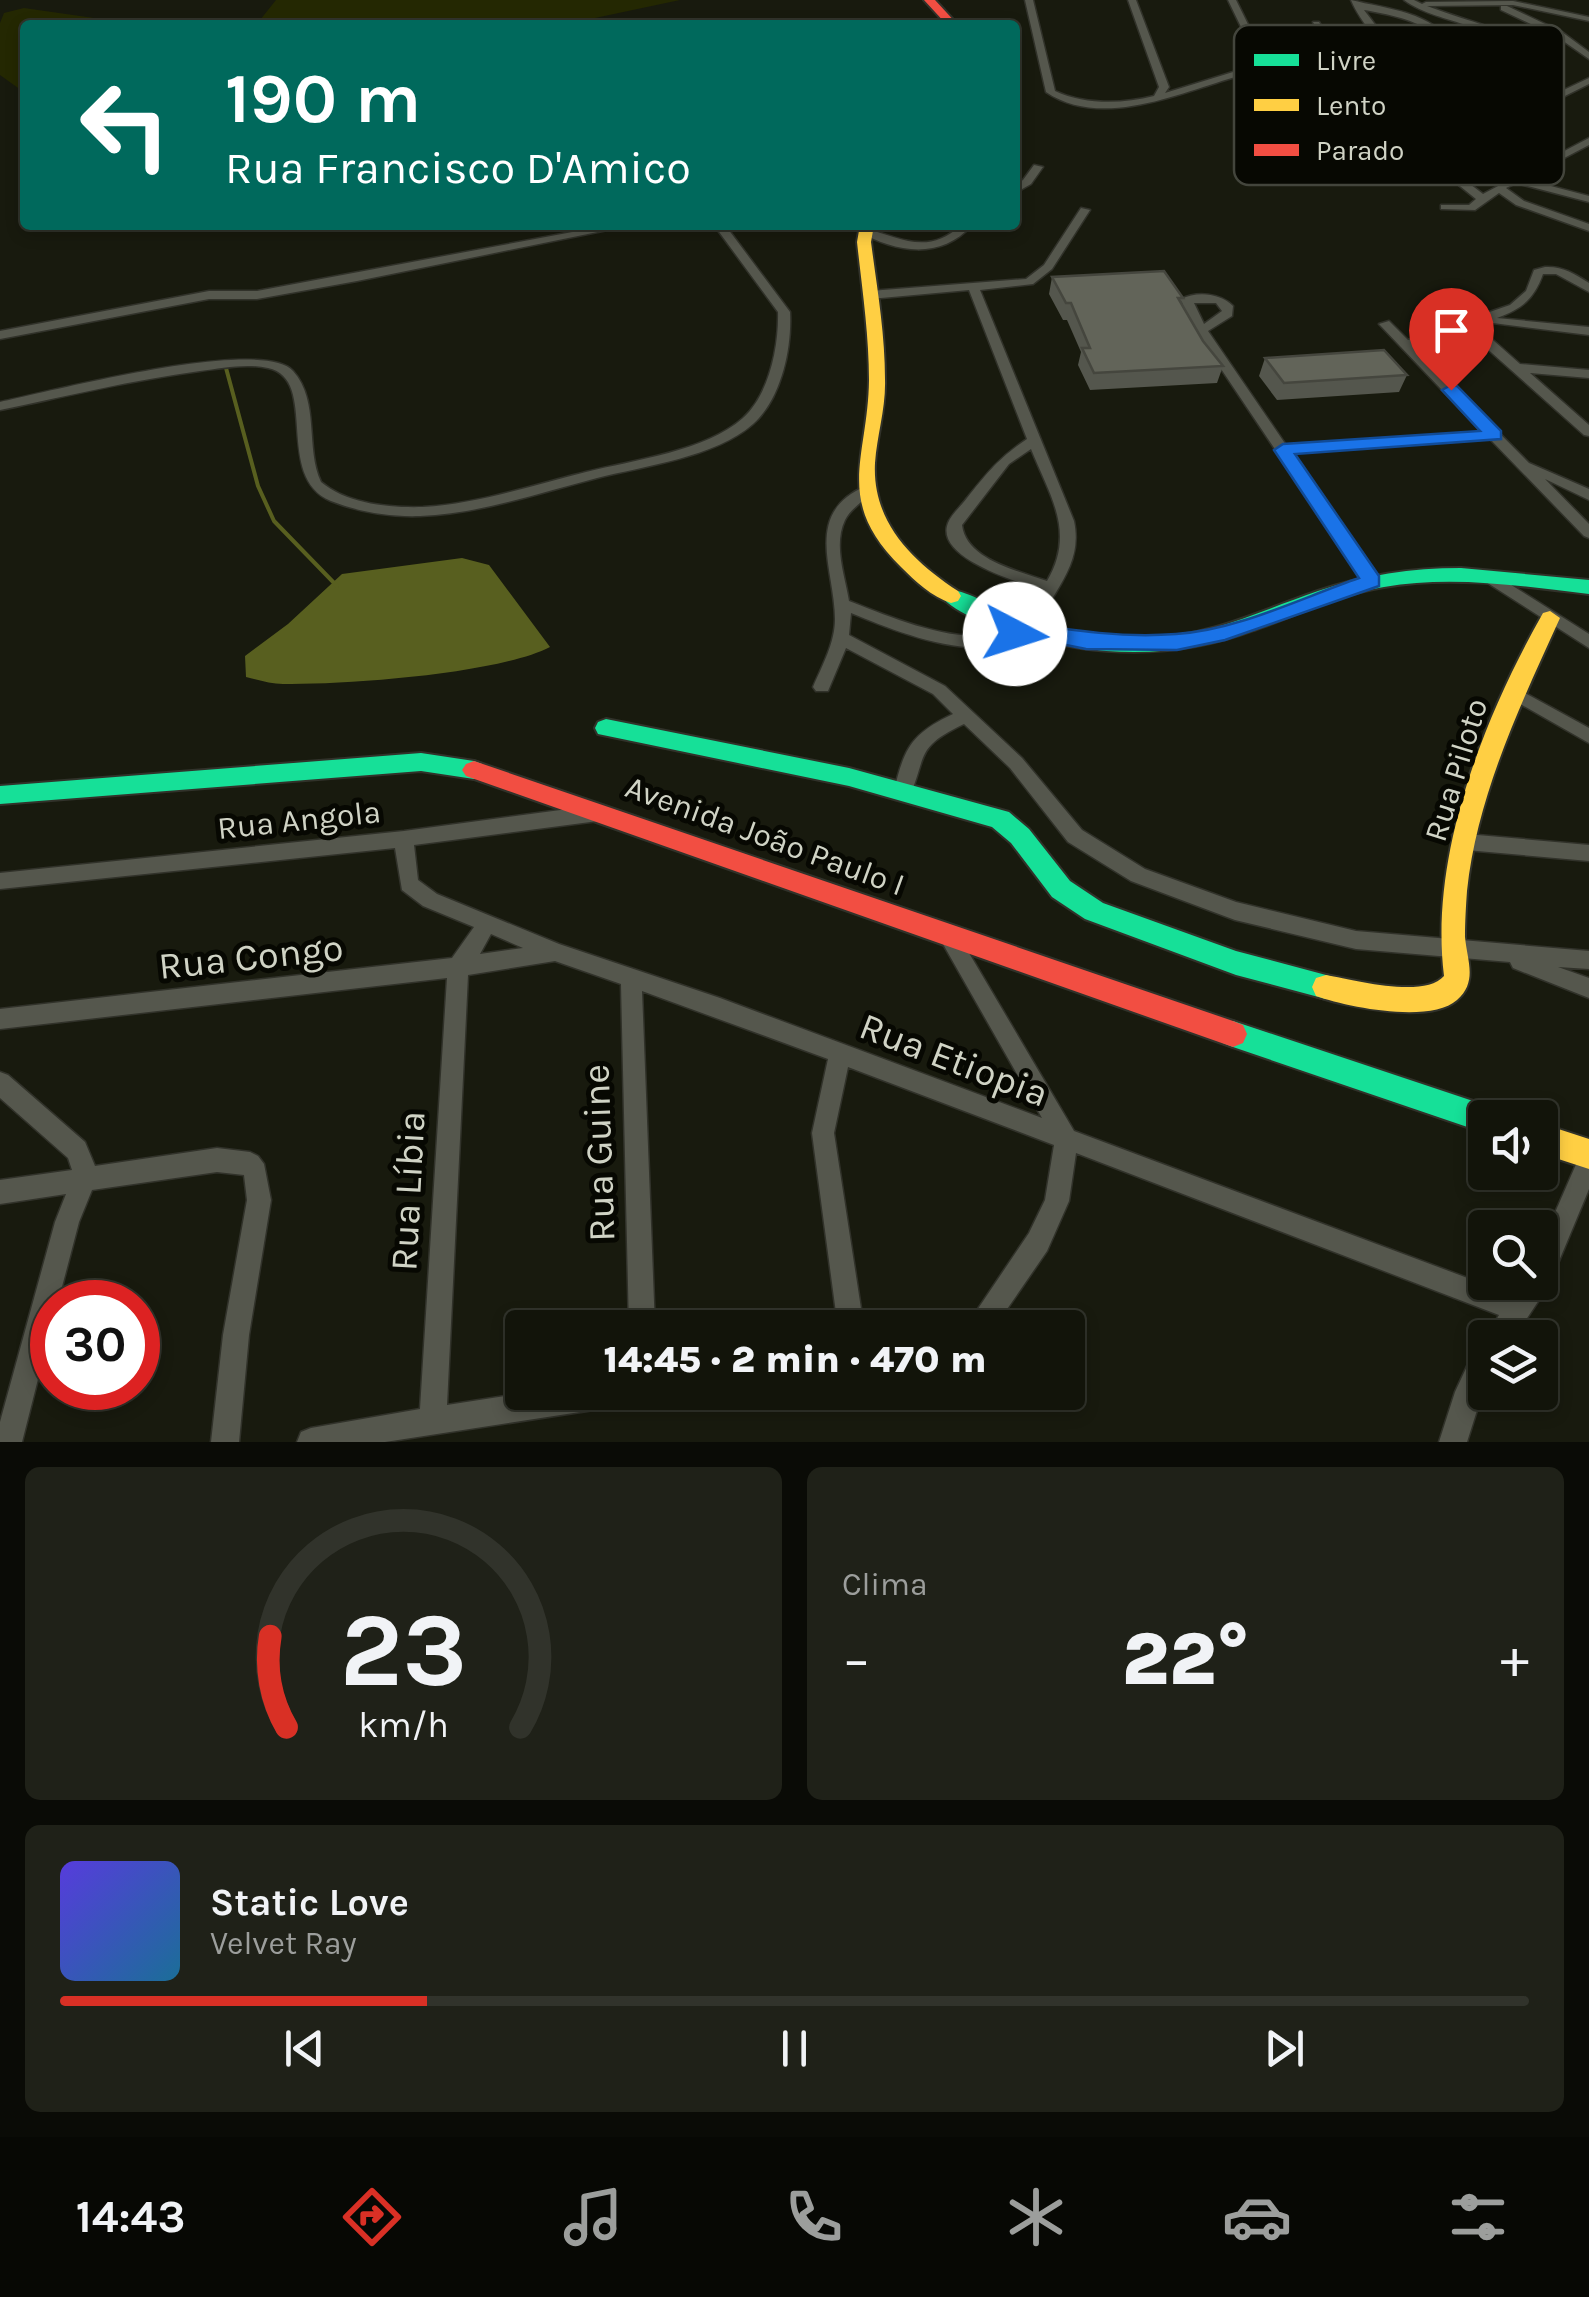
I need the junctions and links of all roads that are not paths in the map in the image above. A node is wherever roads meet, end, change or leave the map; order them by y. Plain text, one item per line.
1 (929, 0) edge
2 (1030, 0) edge
3 (1132, 0) edge
4 (1232, 0) edge
5 (1411, 2) edge
6 (1355, 3) edge
7 (1494, 3) junction
8 (1589, 19) edge
9 (948, 20) edge
10 (1244, 25) edge
11 (1368, 25) edge
12 (1430, 25) edge
13 (1474, 25) edge
14 (1540, 25) edge
15 (1564, 38) edge
16 (1589, 56) edge
17 (1234, 74) edge
18 (1589, 81) edge
19 (1564, 94) edge
20 (1157, 98) junction
21 (1589, 140) edge
22 (1574, 149) junction
23 (1564, 154) edge
24 (1589, 155) edge
25 (1038, 167) dead end
26 (1465, 185) edge
27 (1506, 185) edge
28 (1534, 185) edge
29 (1020, 187) edge
30 (1500, 188) junction
31 (1483, 198) junction
32 (1589, 199) edge
33 (1445, 207) dead end
34 (1084, 210) dead end
35 (1589, 228) edge
36 (601, 230) edge
37 (724, 230) edge
38 (866, 230) edge
39 (873, 230) edge
40 (962, 230) edge
41 (1589, 288) edge
42 (974, 289) junction
43 (870, 296) junction
44 (1473, 322) junction
45 (1385, 324) dead end
46 (1202, 330) edge
47 (1589, 331) edge
48 (0, 335) edge
49 (1407, 345) junction
50 (1519, 368) junction
51 (1589, 374) edge
52 (0, 406) edge
53 (1572, 418) junction
54 (1589, 419) edge
55 (1589, 432) edge
56 (1494, 435) junction
57 (1034, 440) junction
58 (1283, 450) junction
59 (1521, 462) junction
60 (866, 492) junction
61 (1589, 496) edge
62 (1589, 532) edge
63 (1488, 576) junction
64 (1372, 581) junction
65 (1589, 586) edge
66 (1050, 588) junction
67 (842, 604) junction
68 (1550, 618) junction
69 (1023, 630) junction
70 (841, 638) junction
71 (1589, 642) edge
72 (822, 687) dead end
73 (1514, 693) junction
74 (966, 715) junction
75 (606, 728) dead end
76 (1589, 736) edge
77 (903, 792) junction
78 (0, 795) edge
79 (604, 812) junction
80 (404, 839) junction
81 (1466, 842) junction
82 (1589, 853) edge
83 (0, 880) edge
84 (485, 925) junction
85 (948, 937) junction
86 (1450, 948) junction
87 (555, 952) junction
88 (1504, 954) junction
89 (1589, 960) edge
90 (458, 967) junction
91 (631, 976) junction
92 (1589, 988) edge
93 (0, 1019) edge
94 (840, 1055) junction
95 (0, 1083) edge
96 (1468, 1113) edge
97 (1066, 1139) junction
98 (1558, 1145) edge
99 (1589, 1158) edge
100 (86, 1182) junction
101 (0, 1192) edge
102 (1558, 1233) edge
103 (1526, 1300) edge
104 (641, 1310) edge
105 (848, 1310) edge
106 (991, 1310) edge
107 (1520, 1310) junction
108 (1512, 1320) edge
109 (1468, 1392) edge
110 (505, 1410) edge
111 (433, 1420) junction
112 (8, 1442) edge
113 (225, 1442) edge
114 (312, 1442) edge
115 (1453, 1442) edge

1 - 9 main road
2 - 20 street
3 - 20 street
4 - 10 street
5 - 7 street
5 - 13 street
6 - 11 street
6 - 12 street
7 - 8 street
7 - 14 street
15 - 16 street
17 - 20 street
18 - 19 street
21 - 22 street
22 - 23 street
22 - 24 street
25 - 29 street
26 - 31 street
27 - 30 street
28 - 32 street
30 - 31 street
30 - 35 street
31 - 33 street
34 - 42 street
36 - 48 street
37 - 52 street
38 - 43 main road
39 - 40 street
41 - 44 street
42 - 43 street
42 - 57 street
43 - 60 main road
44 - 47 street
44 - 49 street
44 - 50 street
45 - 49 street
46 - 58 street
49 - 56 street
50 - 51 street
50 - 53 street
53 - 54 street
53 - 55 street
56 - 58 street
56 - 59 street
57 - 66 street
57 - 66 street
58 - 64 street
59 - 61 street
59 - 62 street
60 - 67 street
60 - 69 main road
63 - 64 main road
63 - 65 main road
63 - 68 street
64 - 69 main road
66 - 69 street
67 - 69 street
67 - 70 street
68 - 71 street
68 - 73 main road, Rua Piloto
70 - 72 street
70 - 74 street
73 - 76 street
73 - 81 main road, Rua Piloto
74 - 77 street
74 - 86 street
75 - 77 main road
77 - 86 main road, Rua Piloto
78 - 79 main road, Avenida João Paulo I
79 - 80 street, Rua Angola
79 - 85 main road, Avenida João Paulo I
80 - 83 street, Rua Angola
80 - 84 street, Rua Etiopia
81 - 82 street
81 - 86 main road, Rua Piloto
84 - 87 street, Rua Etiopia
84 - 90 street
85 - 96 main road, Avenida João Paulo I
85 - 97 street
86 - 88 street
87 - 90 street, Rua Congo
87 - 91 street, Rua Etiopia
88 - 89 street
88 - 92 street
90 - 93 street, Rua Congo
90 - 111 street, Rua Líbia
91 - 94 street, Rua Etiopia
91 - 104 street, Rua Guine
94 - 97 street, Rua Etiopia
94 - 105 street
95 - 100 street
97 - 106 street
97 - 107 street, Rua Etiopia
98 - 99 main road
99 - 102 street
100 - 101 street
100 - 112 street
100 - 113 street
103 - 107 street
107 - 108 street
109 - 115 street
110 - 111 street
111 - 114 street

